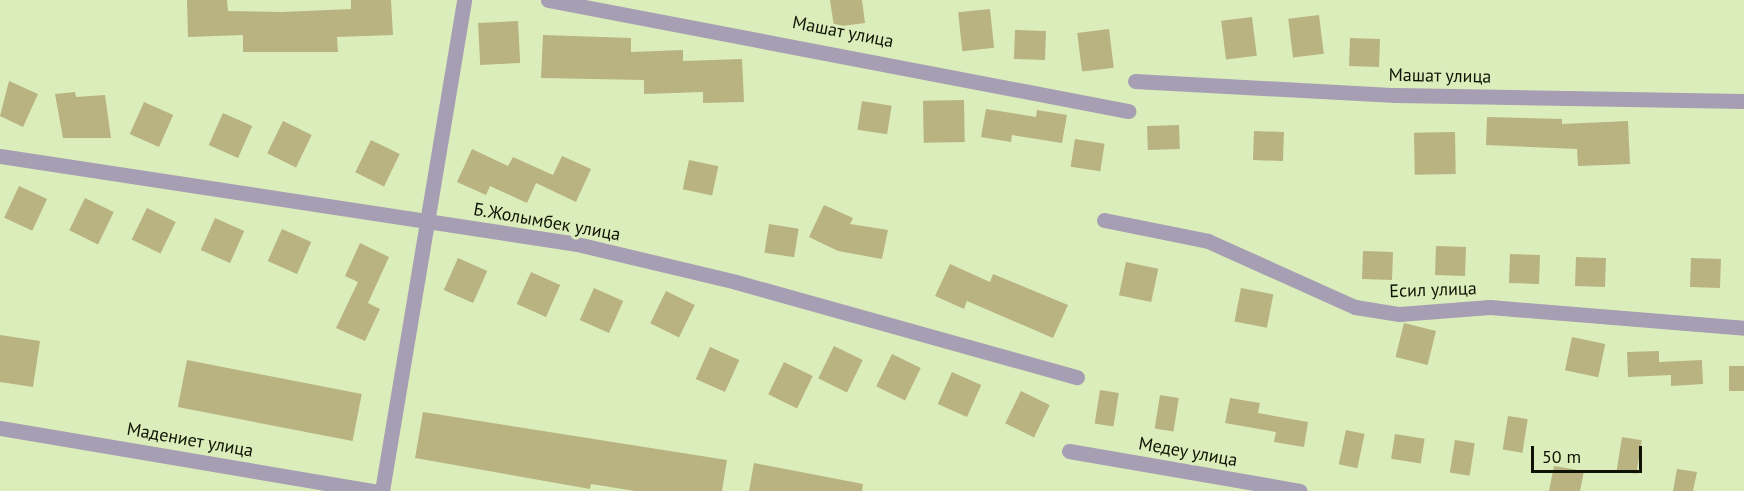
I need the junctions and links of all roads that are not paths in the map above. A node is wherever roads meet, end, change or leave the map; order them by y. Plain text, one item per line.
1 (464, 0) edge
2 (548, 0) edge
3 (1135, 81) dead end
4 (1744, 101) edge
5 (1128, 111) dead end
6 (0, 156) edge
7 (1104, 220) dead end
8 (425, 222) junction
9 (1744, 328) edge
10 (1077, 377) dead end
11 (0, 428) edge
12 (1069, 451) dead end
13 (374, 491) edge
14 (382, 491) edge
15 (1300, 491) edge

1 - 8 street
2 - 5 street, Машат улица
3 - 4 street, Машат улица
6 - 8 street, Б.Жолымбек улица
7 - 9 street, Есил улица
8 - 10 street, Б.Жолымбек улица
8 - 14 street
11 - 13 street, Мадениет улица
12 - 15 street, Медеу улица

